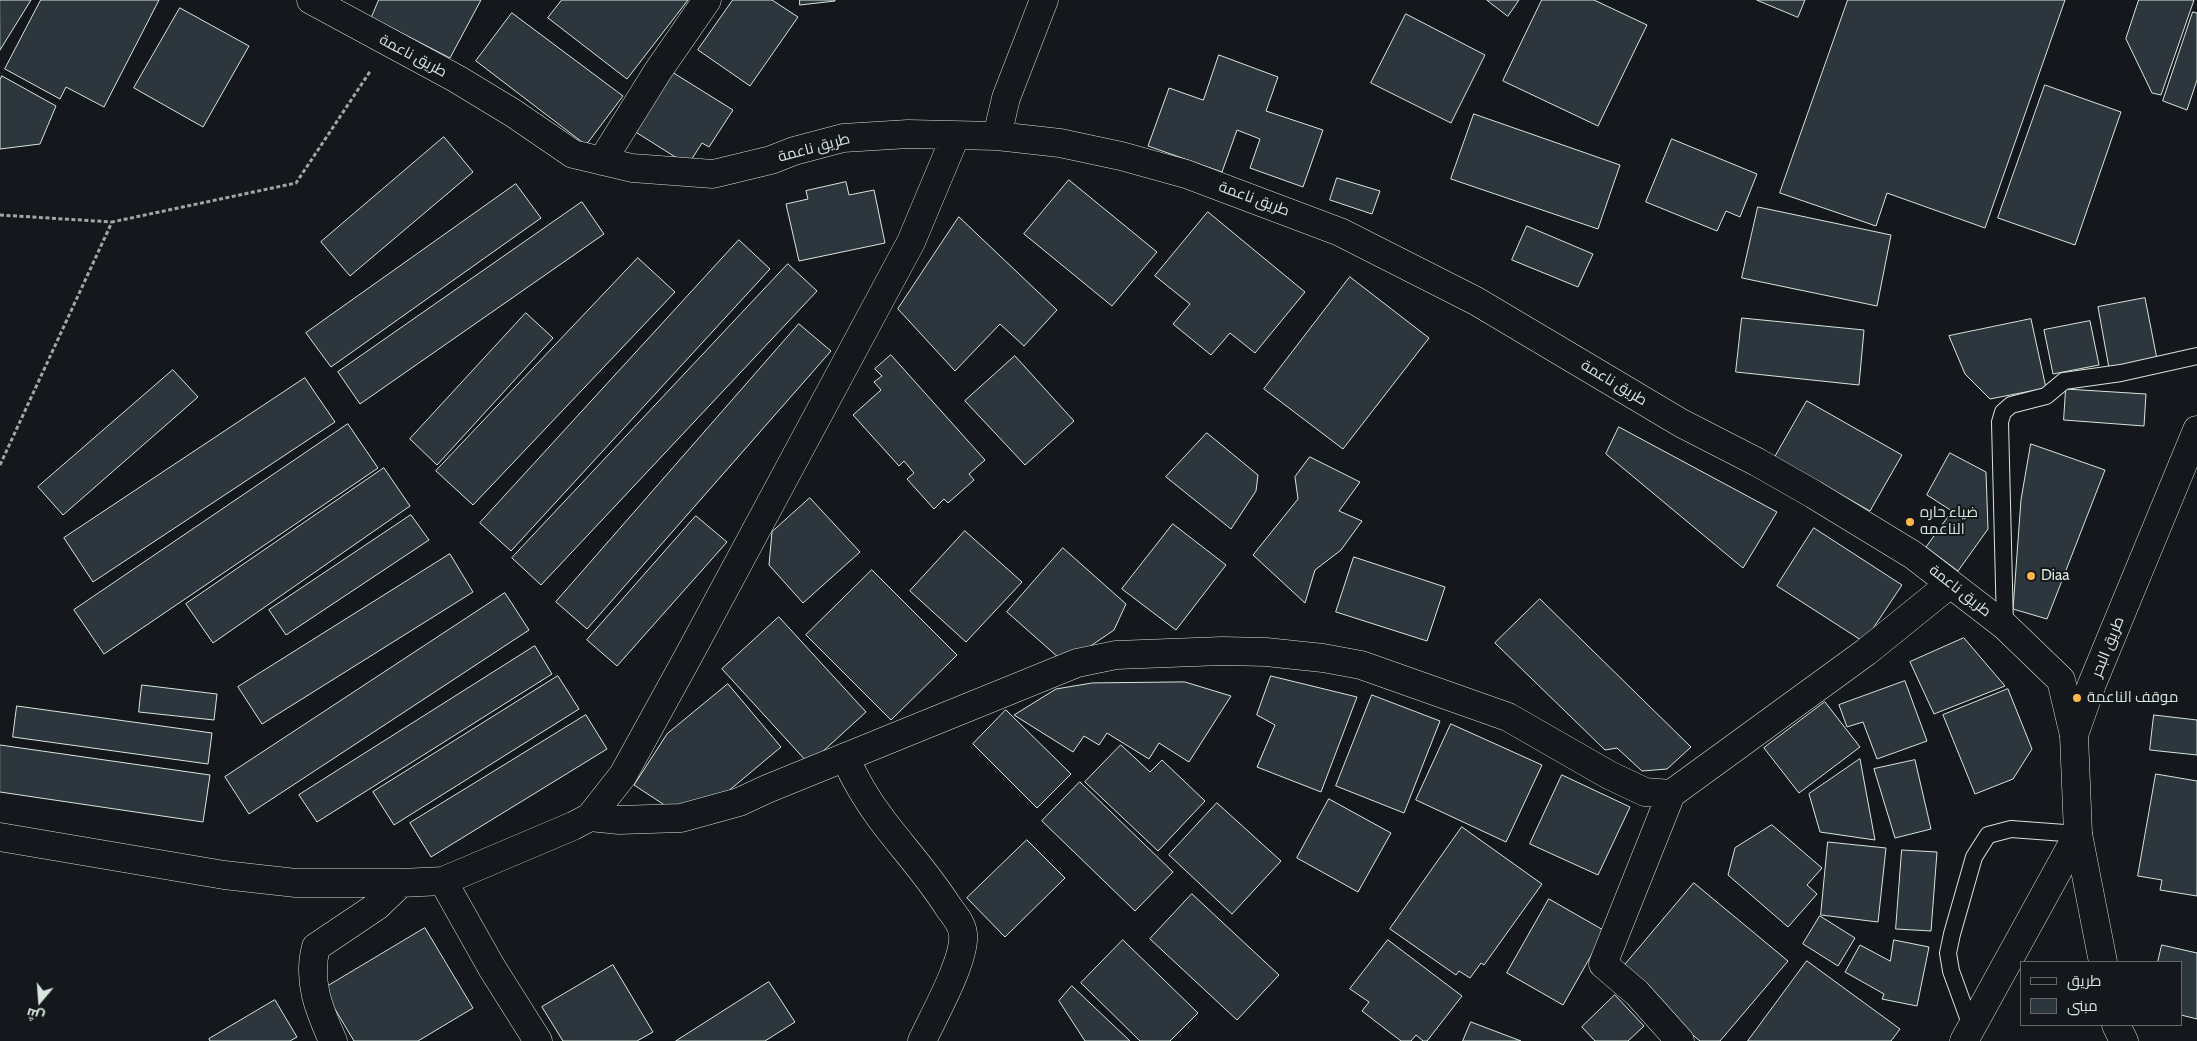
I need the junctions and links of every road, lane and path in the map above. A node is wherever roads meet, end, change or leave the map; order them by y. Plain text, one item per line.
1 (311, 0) edge
2 (707, 0) edge
3 (1044, 0) edge
4 (389, 43) junction
5 (955, 136) junction
6 (997, 136) junction
7 (602, 161) junction
8 (0, 215) edge
9 (112, 222) junction
10 (2197, 356) edge
11 (2197, 430) edge
12 (0, 465) edge
13 (1950, 584) junction
14 (2005, 626) junction
15 (2074, 735) junction
16 (845, 757) junction
17 (1671, 794) junction
18 (590, 817) junction
19 (2078, 834) junction
20 (0, 837) edge
21 (443, 881) junction
22 (401, 882) junction
23 (2103, 961) edge
24 (2115, 1026) edge
25 (2116, 1026) edge
26 (1968, 1034) edge
27 (333, 1041) edge
28 (538, 1041) edge
29 (922, 1041) edge
30 (1680, 1041) edge
31 (2114, 1041) edge
32 (2124, 1041) edge

1 - 4 main road, طريق ناعمة
2 - 7 main road
3 - 6 main road
4 - 7 main road, طريق ناعمة
4 - 9 path
5 - 6 main road, طريق ناعمة
5 - 7 main road, طريق ناعمة
5 - 18 main road
6 - 13 main road, طريق ناعمة
8 - 9 path
9 - 12 path
10 - 14 lane
11 - 15 main road, طريق البحر
13 - 14 main road, طريق ناعمة
13 - 17 main road
14 - 15 main road, طريق ناعمة
15 - 19 main road, طريق البحر
16 - 17 main road
16 - 18 main road
16 - 29 main road
17 - 30 main road
18 - 21 main road
19 - 23 main road, طريق البحر
19 - 26 main road
19 - 26 lane
20 - 22 main road
21 - 22 main road
21 - 28 main road
22 - 27 main road
24 - 31 main road
25 - 32 main road

